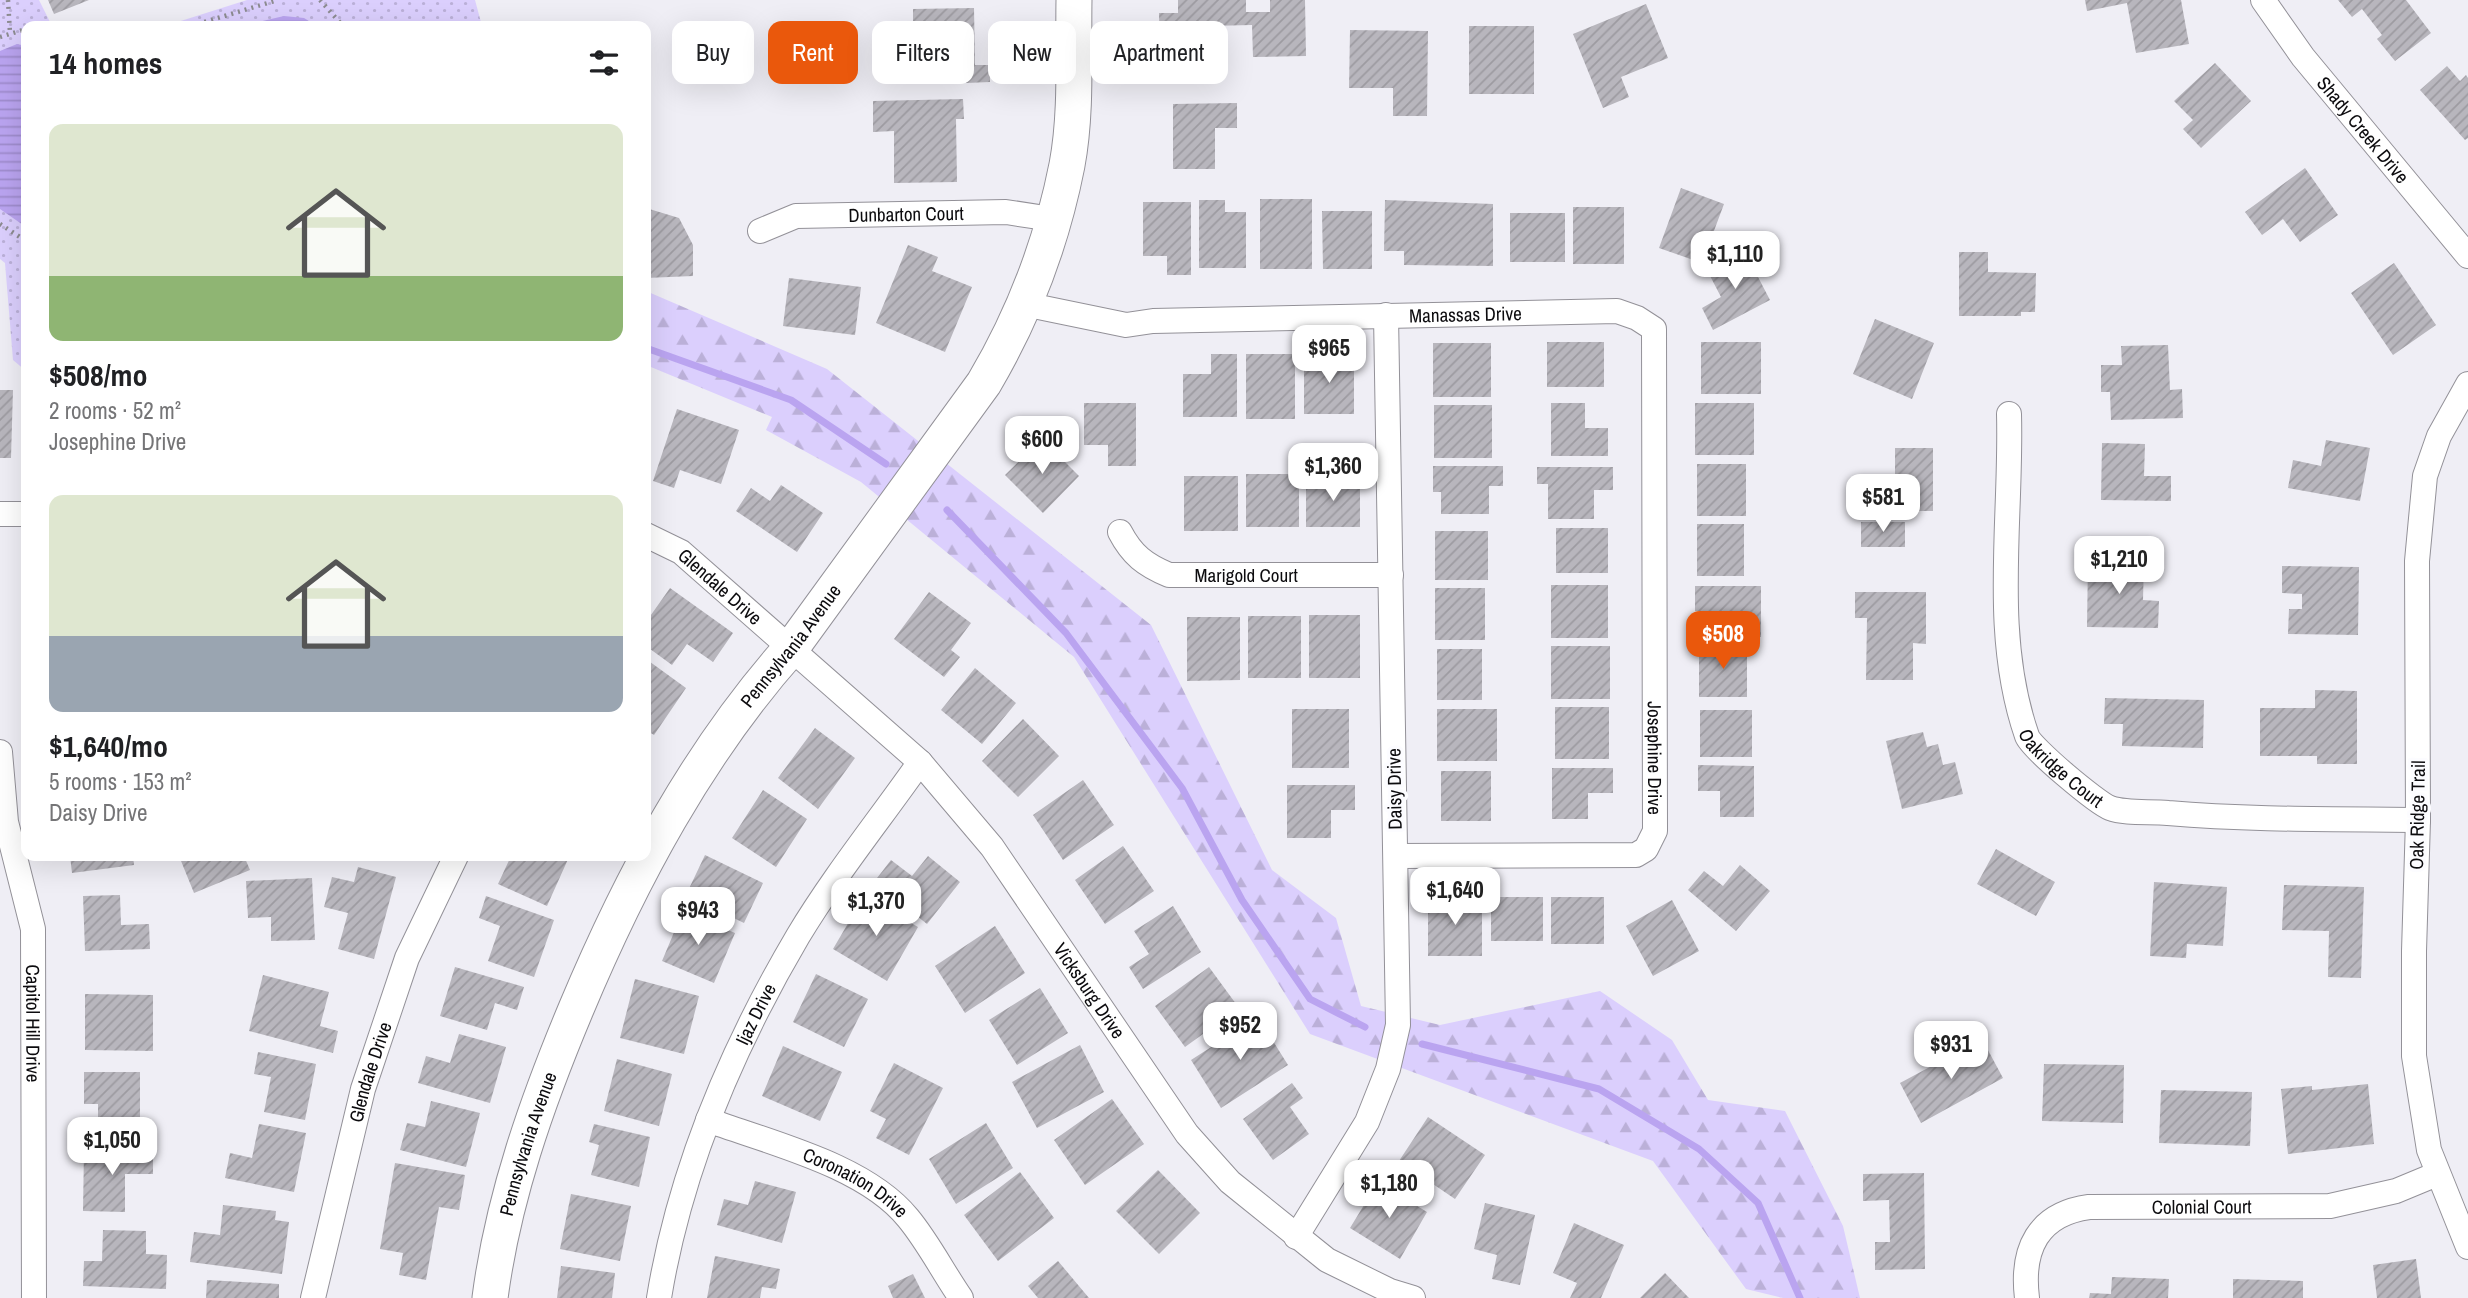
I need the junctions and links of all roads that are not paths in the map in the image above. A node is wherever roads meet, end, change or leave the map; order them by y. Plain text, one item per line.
1 (1074, 0) edge
2 (2263, 0) edge
3 (1052, 219) junction
4 (761, 231) dead end
5 (2468, 256) edge
6 (1024, 304) junction
7 (1386, 315) junction
8 (1654, 328) joint
9 (2468, 384) edge
10 (2009, 414) dead end
11 (0, 514) edge
12 (21, 514) edge
13 (1120, 532) dead end
14 (651, 540) edge
15 (1391, 575) junction
16 (792, 647) junction
17 (0, 752) edge
18 (920, 762) junction
19 (2418, 820) junction
20 (651, 849) edge
21 (1395, 856) junction
22 (454, 861) edge
23 (644, 861) edge
24 (708, 1120) junction
25 (2437, 1174) junction
26 (1296, 1237) junction
27 (2468, 1247) edge
28 (34, 1298) edge
29 (313, 1298) edge
30 (490, 1298) edge
31 (659, 1298) edge
32 (961, 1298) edge
33 (1413, 1298) edge
34 (2027, 1298) edge

1 - 3 street, Pennsylvania Avenue
2 - 5 street, Shady Creek Drive
3 - 4 street, Dunbarton Court
3 - 6 street, Pennsylvania Avenue
6 - 7 street, Manassas Drive
6 - 16 street, Pennsylvania Avenue
7 - 8 street, Manassas Drive
7 - 15 street, Daisy Drive
8 - 21 street, Josephine Drive
9 - 19 street, Oak Ridge Trail
10 - 19 street, Oakridge Court
11 - 12 street
13 - 15 street, Marigold Court
14 - 16 street, Glendale Drive
15 - 21 street, Daisy Drive
16 - 18 street, Vicksburg Drive
16 - 20 street, Pennsylvania Avenue
17 - 28 street, Capitol Hill Drive
18 - 24 street, Ijaz Drive
18 - 26 street, Vicksburg Drive
19 - 25 street, Oak Ridge Trail
21 - 26 street, Daisy Drive
22 - 29 street, Glendale Drive
23 - 30 street, Pennsylvania Avenue
24 - 31 street, Ijaz Drive
24 - 32 street, Coronation Drive
25 - 27 street, Oak Ridge Trail
25 - 34 street, Colonial Court
26 - 33 street, Vicksburg Drive

